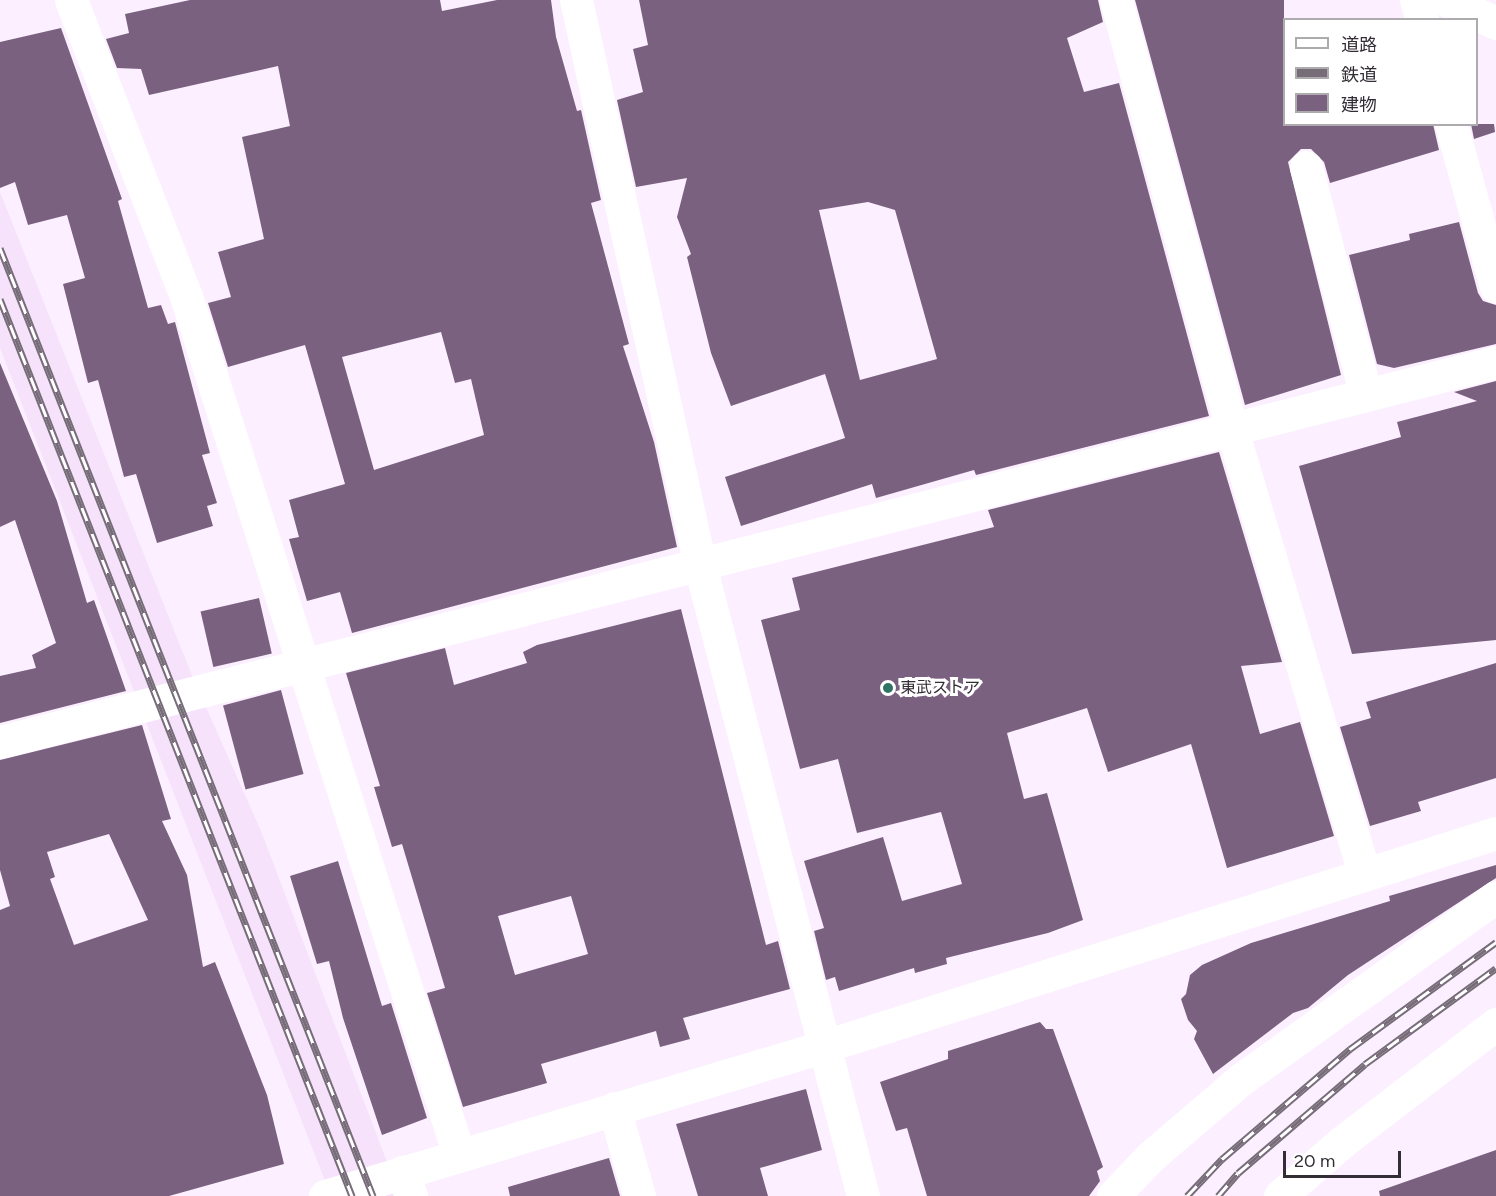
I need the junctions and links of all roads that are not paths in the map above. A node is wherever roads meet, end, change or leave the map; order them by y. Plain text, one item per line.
1 (71, 0) edge
2 (576, 0) edge
3 (1116, 0) edge
4 (1416, 0) edge
5 (1446, 0) edge
6 (1421, 18) edge
7 (1496, 23) edge
8 (1452, 126) edge
9 (1306, 167) dead end
10 (1496, 287) edge
11 (1496, 362) edge
12 (1366, 395) junction
13 (1232, 430) junction
14 (700, 565) junction
15 (301, 666) junction
16 (0, 742) edge
17 (1496, 832) edge
18 (1365, 874) junction
19 (1496, 897) edge
20 (1495, 1026) edge
21 (822, 1047) junction
22 (614, 1108) junction
23 (459, 1155) junction
24 (407, 1184) edge
25 (325, 1196) edge
26 (639, 1196) edge
27 (863, 1196) edge
28 (1113, 1196) edge
29 (1280, 1196) edge

1 - 15 street
2 - 14 street
3 - 13 street
4 - 6 street
5 - 7 street
8 - 10 street
9 - 12 street
11 - 12 street
12 - 13 street
13 - 14 street
13 - 18 street
14 - 15 street
14 - 21 street
15 - 16 street
15 - 23 street
17 - 18 street
18 - 21 street
19 - 28 street
20 - 29 street
21 - 22 street
21 - 27 street
22 - 23 street
22 - 26 street
23 - 24 street
24 - 25 street

